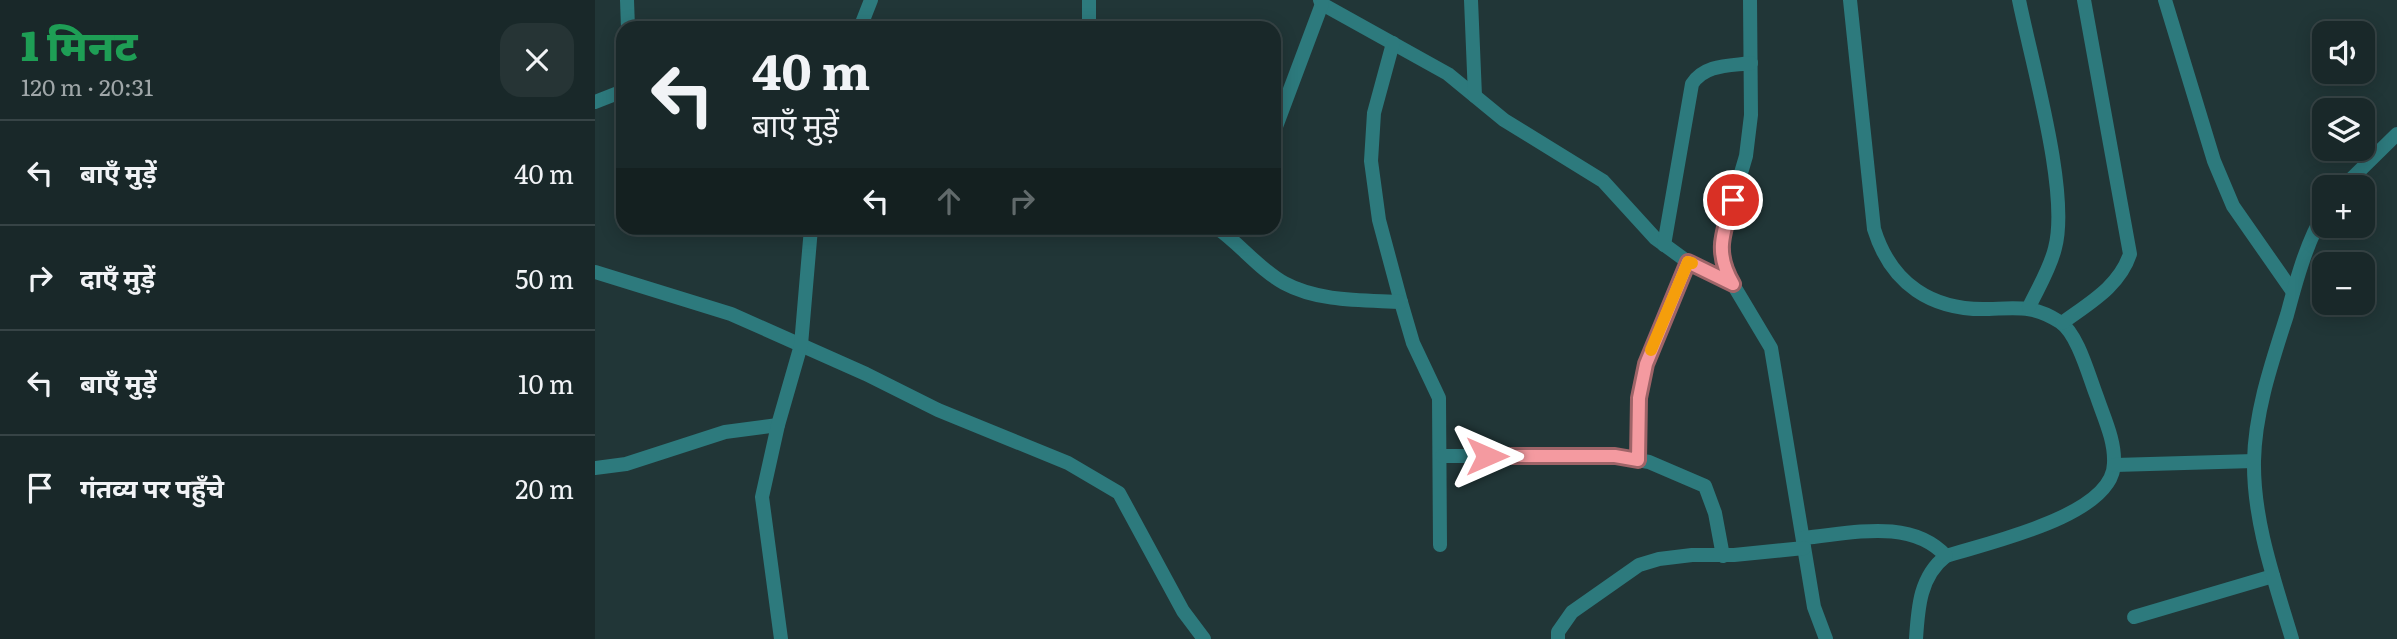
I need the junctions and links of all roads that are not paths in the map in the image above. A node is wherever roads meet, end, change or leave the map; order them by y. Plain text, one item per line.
1 (627, 0) edge
2 (871, 0) edge
3 (1089, 0) edge
4 (1471, 0) edge
5 (1750, 0) edge
6 (1850, 0) edge
7 (2019, 0) edge
8 (2084, 0) edge
9 (2165, 0) edge
10 (1321, 2) edge
11 (628, 21) edge
12 (863, 21) edge
13 (1089, 21) edge
14 (1393, 43) junction
15 (1751, 63) junction
16 (616, 94) edge
17 (1475, 96) junction
18 (595, 102) edge
19 (1281, 113) edge
20 (2397, 134) edge
21 (2355, 175) edge
22 (810, 235) edge
23 (1225, 235) edge
24 (2315, 238) edge
25 (1664, 245) junction
26 (1688, 262) junction
27 (595, 272) edge
28 (1733, 284) junction
29 (2293, 292) junction
30 (1401, 302) junction
31 (2029, 307) junction
32 (2062, 323) junction
33 (801, 345) junction
34 (778, 425) junction
35 (1442, 456) junction
36 (1638, 460) junction
37 (2254, 461) junction
38 (2115, 465) junction
39 (595, 468) edge
40 (1803, 543) junction
41 (1440, 545) dead end
42 (1723, 555) junction
43 (1946, 556) junction
44 (2273, 576) junction
45 (2134, 617) dead end
46 (781, 639) edge
47 (1205, 639) edge
48 (1557, 639) edge
49 (1826, 639) edge
50 (1916, 639) edge
51 (2292, 639) edge

1 - 11 street
2 - 12 street
3 - 13 street
4 - 17 street
5 - 15 street
6 - 31 street
7 - 31 street
8 - 32 street
9 - 29 street
10 - 14 street
10 - 19 street
14 - 17 street
14 - 30 street
15 - 25 street
15 - 28 street
16 - 18 street
17 - 25 street
20 - 21 street
22 - 33 street
23 - 30 street
24 - 29 street
25 - 26 street
26 - 28 street
26 - 36 street
27 - 33 street
28 - 40 street
29 - 37 street
30 - 35 street
31 - 32 street
32 - 38 street
33 - 34 street
33 - 47 street
34 - 39 street
34 - 46 street
35 - 36 street
35 - 41 street
36 - 42 street
37 - 38 street
37 - 44 street
38 - 43 street
40 - 42 street
40 - 43 street
40 - 49 street
42 - 48 street
43 - 50 street
44 - 45 street
44 - 51 street

